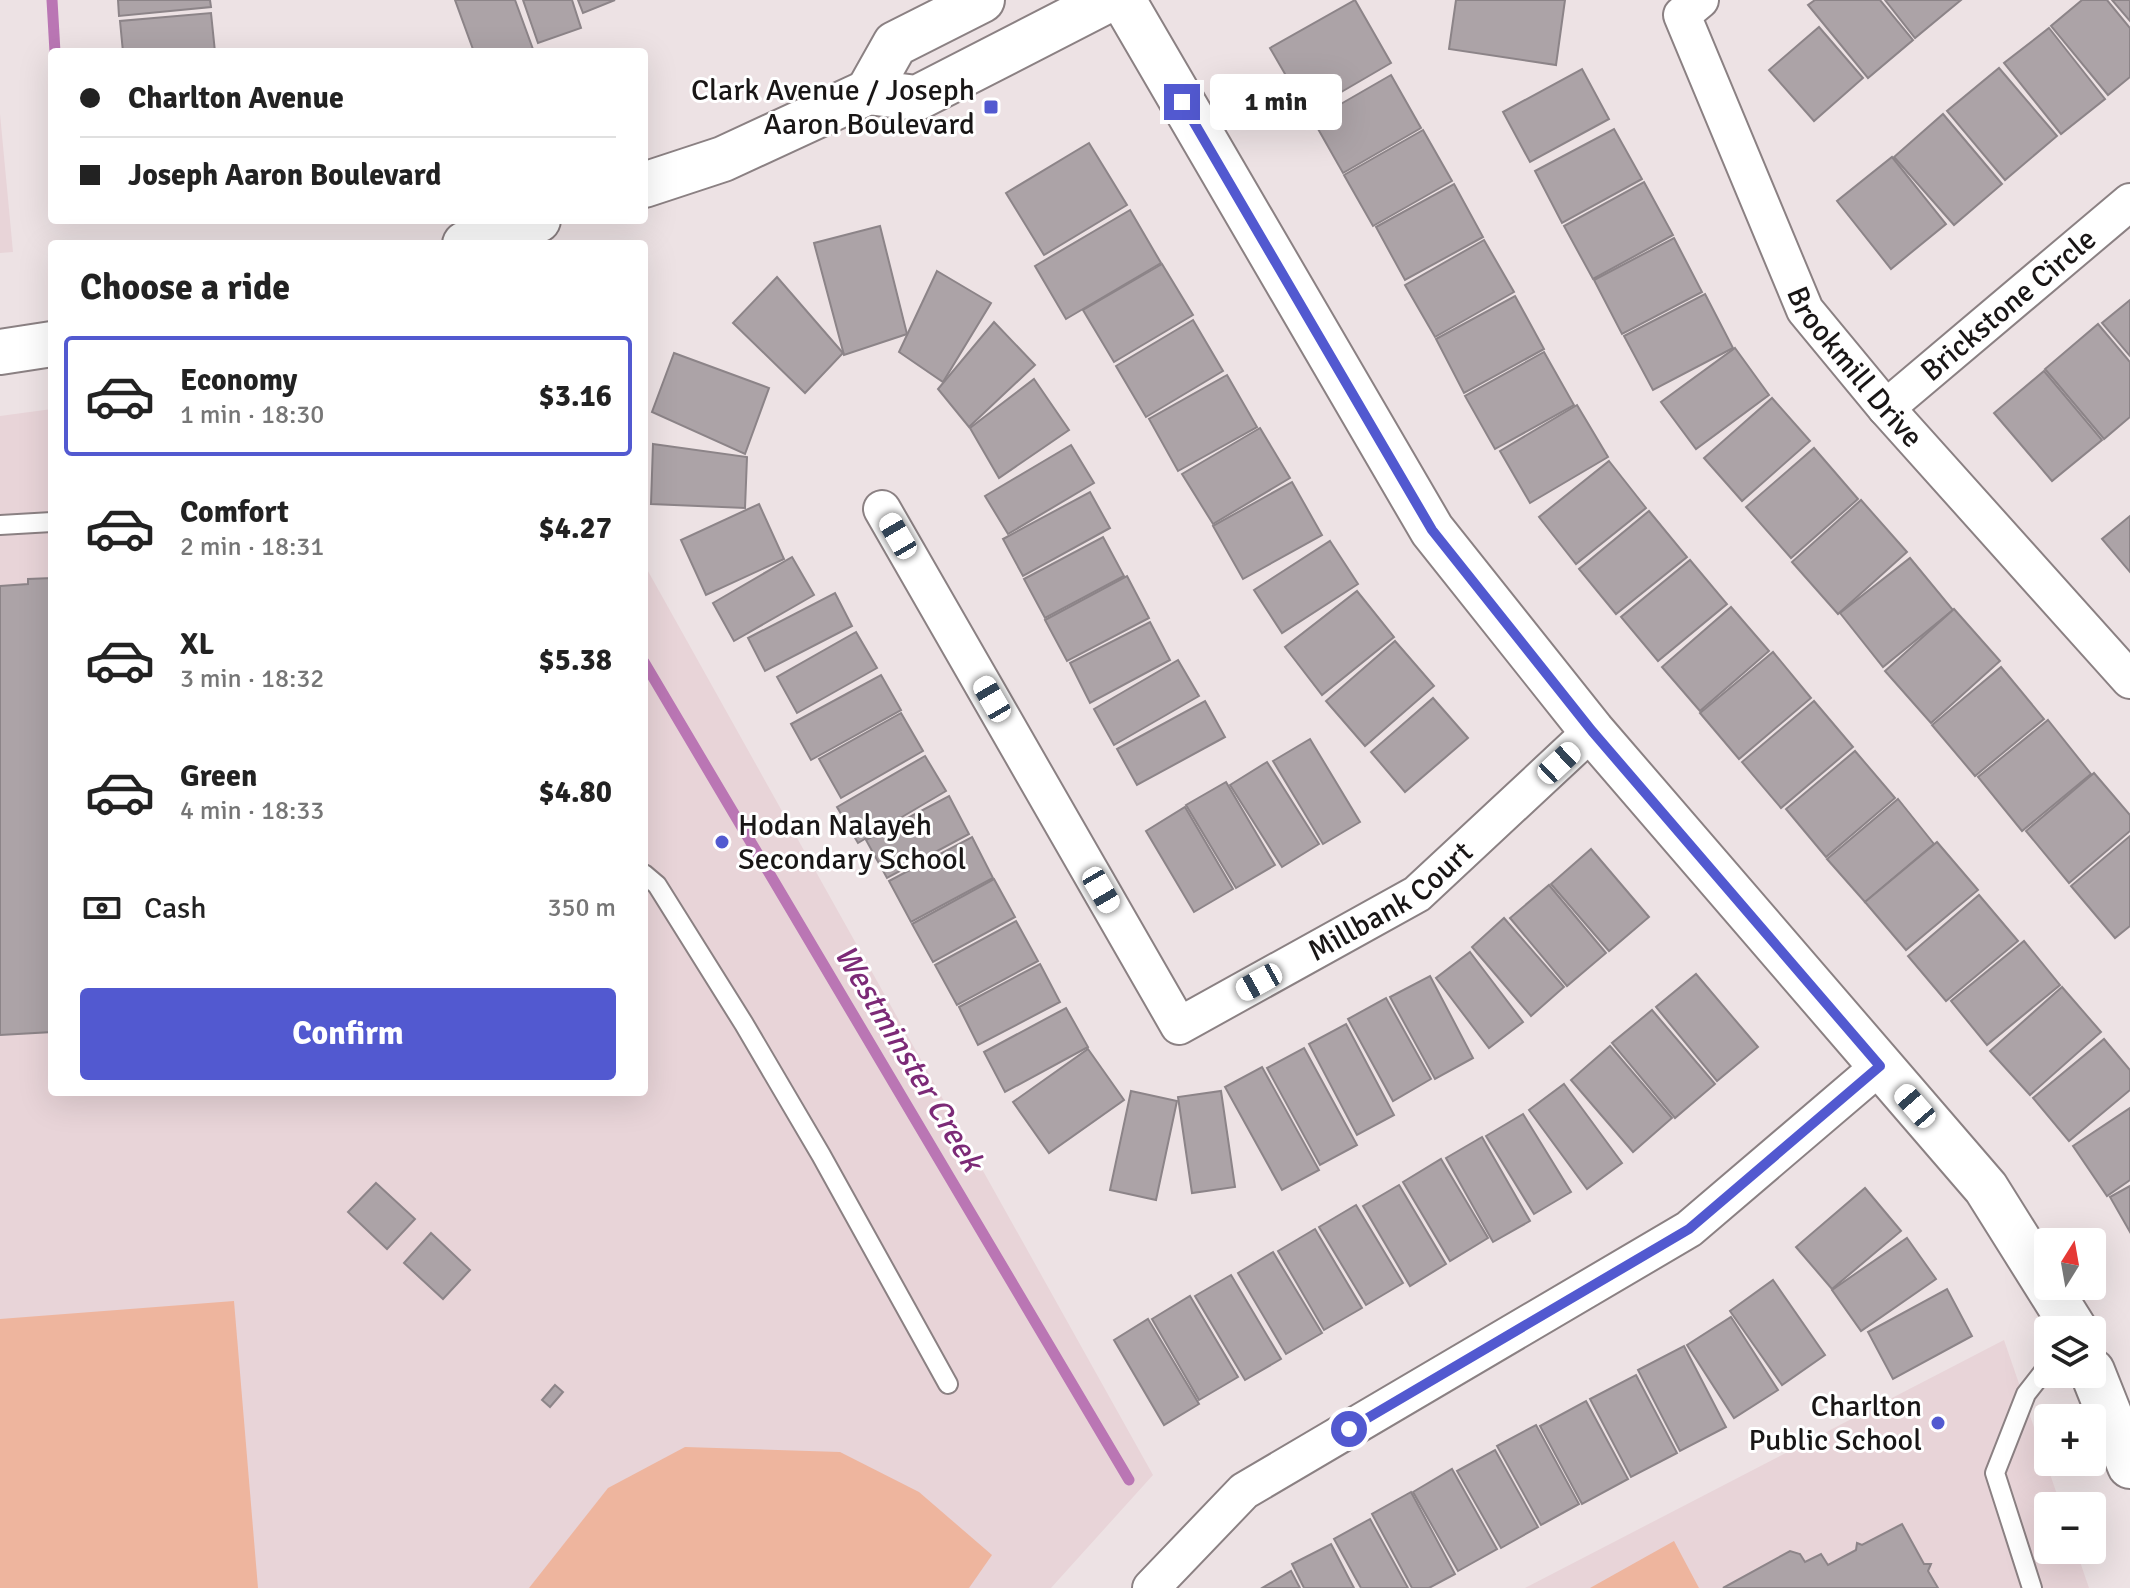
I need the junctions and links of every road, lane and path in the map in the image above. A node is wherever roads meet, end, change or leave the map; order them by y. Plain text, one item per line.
1 (982, 0) edge
2 (1108, 0) edge
3 (1123, 0) edge
4 (1700, 0) edge
5 (868, 92) junction
6 (648, 184) edge
7 (2130, 202) edge
8 (526, 224) edge
9 (477, 240) edge
10 (48, 345) edge
11 (0, 352) edge
12 (1886, 408) junction
13 (882, 509) dead end
14 (48, 522) edge
15 (0, 525) edge
16 (2130, 680) edge
17 (1592, 731) junction
18 (648, 877) edge
19 (1880, 1066) junction
20 (2066, 1316) edge
21 (948, 1384) dead end
22 (2034, 1384) edge
23 (2099, 1388) edge
24 (2130, 1466) edge
25 (1151, 1588) edge
26 (2032, 1588) edge

1 - 5 street
2 - 5 street
3 - 17 street
4 - 12 street, Brookmill Drive
5 - 6 street
7 - 12 street, Brickstone Circle
8 - 9 street
10 - 11 street
12 - 16 street, Brookmill Drive
13 - 17 street, Millbank Court
14 - 15 lane
17 - 19 street
18 - 21 lane
19 - 20 street
19 - 25 street
22 - 26 lane
23 - 24 street

